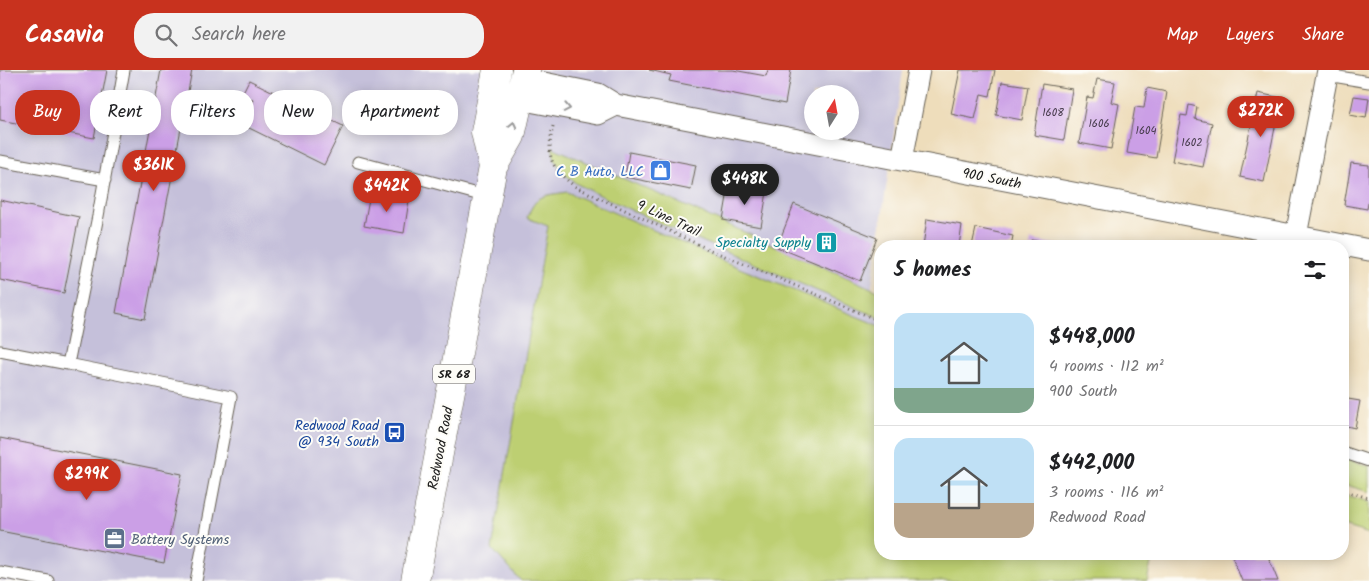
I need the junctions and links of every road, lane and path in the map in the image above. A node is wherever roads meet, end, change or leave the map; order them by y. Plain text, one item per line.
1 (124, 70) edge
2 (497, 70) edge
3 (919, 70) edge
4 (1328, 72) edge
5 (1369, 82) edge
6 (523, 83) edge
7 (554, 121) dead end
8 (902, 160) junction
9 (0, 161) edge
10 (358, 162) dead end
11 (493, 167) junction
12 (104, 180) junction
13 (488, 197) junction
14 (1290, 240) edge
15 (1295, 240) edge
16 (1349, 248) edge
17 (1369, 250) edge
18 (874, 318) edge
19 (0, 352) edge
20 (68, 364) junction
21 (1349, 454) edge
22 (1369, 461) edge
23 (1349, 492) edge
24 (1369, 498) edge
25 (0, 572) edge
26 (48, 581) edge
27 (196, 581) edge
28 (415, 581) edge

1 - 12 lane
2 - 11 main road, Redwood Road / SR 68
3 - 8 street
4 - 5 lane
4 - 15 street
6 - 8 street, 900 South
11 -> 6 main road, Redwood Road / SR 68
7 - 18 path, 9 Line Trail
8 - 14 street, 900 South
9 - 12 lane
10 - 13 lane
11 - 13 main road, Redwood Road / SR 68
12 - 20 lane
13 - 28 main road, Redwood Road / SR 68
16 - 17 street, 900 South
19 - 20 lane
20 - 27 lane
21 - 22 lane
23 - 24 path
25 - 26 lane

